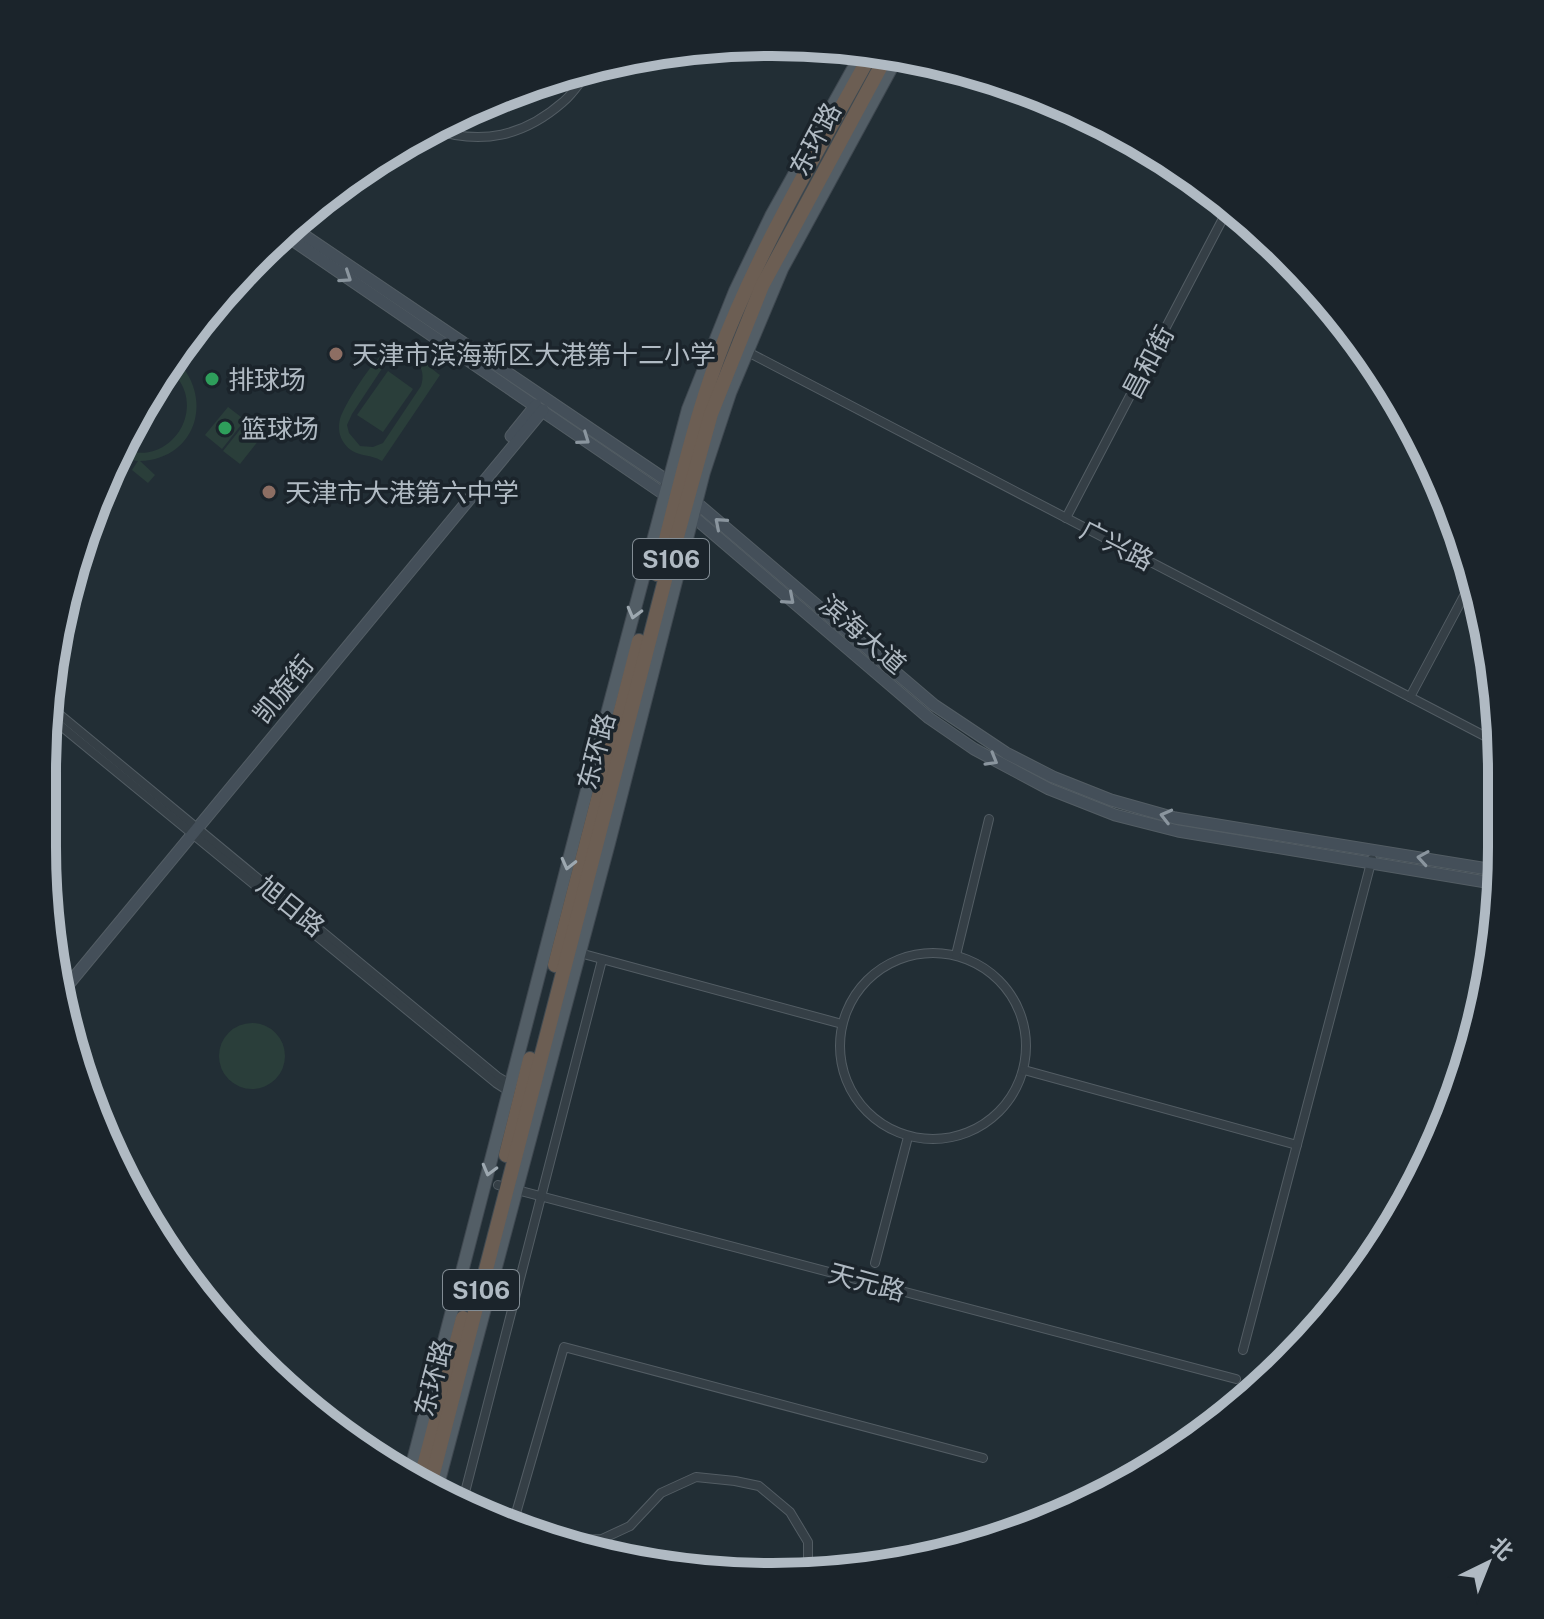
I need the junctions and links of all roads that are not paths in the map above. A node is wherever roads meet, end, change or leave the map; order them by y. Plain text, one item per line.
1 (857, 61) edge
2 (867, 62) edge
3 (882, 65) edge
4 (892, 67) edge
5 (580, 82) edge
6 (450, 133) edge
7 (1224, 217) edge
8 (301, 233) edge
9 (293, 241) edge
10 (742, 348) junction
11 (539, 407) junction
12 (681, 499) junction
13 (1066, 518) junction
14 (1465, 593) edge
15 (1410, 697) junction
16 (59, 714) edge
17 (58, 723) edge
18 (1487, 737) edge
19 (989, 819) dead end
20 (192, 829) junction
21 (1372, 856) junction
22 (1487, 869) edge
23 (1487, 881) edge
24 (564, 949) junction
25 (956, 955) junction
26 (602, 960) junction
27 (69, 981) edge
28 (842, 1024) junction
29 (1024, 1070) junction
30 (526, 1094) junction
31 (908, 1137) junction
32 (1297, 1145) junction
33 (507, 1188) junction
34 (540, 1197) junction
35 (875, 1263) dead end
36 (1243, 1350) dead end
37 (1236, 1379) dead end
38 (983, 1458) dead end
39 (412, 1466) edge
40 (423, 1472) edge
41 (432, 1477) edge
42 (439, 1480) edge
43 (465, 1493) edge
44 (515, 1515) edge
45 (589, 1540) edge
46 (808, 1561) edge

1 - 12 main road
2 - 12 highway, 东环路 / S106
3 - 10 highway, 东环路 / S106
4 - 10 main road
5 - 6 street
7 - 13 street, 昌和街
8 - 12 main road, 滨海大道
9 -> 11 main road, 滨海大道
10 - 12 highway, 东环路 / S106
10 - 13 street, 广兴路
11 -> 12 main road, 滨海大道
11 - 20 main road, 凯旋街
12 - 21 main road, 滨海大道
12 - 24 highway, 东环路 / S106
12 - 24 main road
13 - 15 street, 广兴路
14 - 15 street
15 - 18 street, 广兴路
16 - 20 street, 旭日路
17 - 20 street, 旭日路
19 - 25 street
20 - 27 main road, 凯旋街
20 - 30 street, 旭日路
22 -> 21 main road, 滨海大道
21 - 23 main road, 滨海大道
21 - 32 street
24 - 26 street
24 - 30 highway, 东环路 / S106
24 - 30 main road
25 - 28 street
25 - 29 street
26 - 28 street
26 - 34 street
28 - 31 street
29 - 31 street
29 - 32 street
30 - 33 highway, 东环路 / S106
30 -> 39 main road
31 - 35 street
32 - 36 street
33 - 34 street, 天元路
33 - 40 highway, 东环路 / S106
33 - 41 highway, 东环路 / S106
33 - 42 main road
34 - 37 street, 天元路
34 - 43 street
38 - 44 street
45 - 46 street

